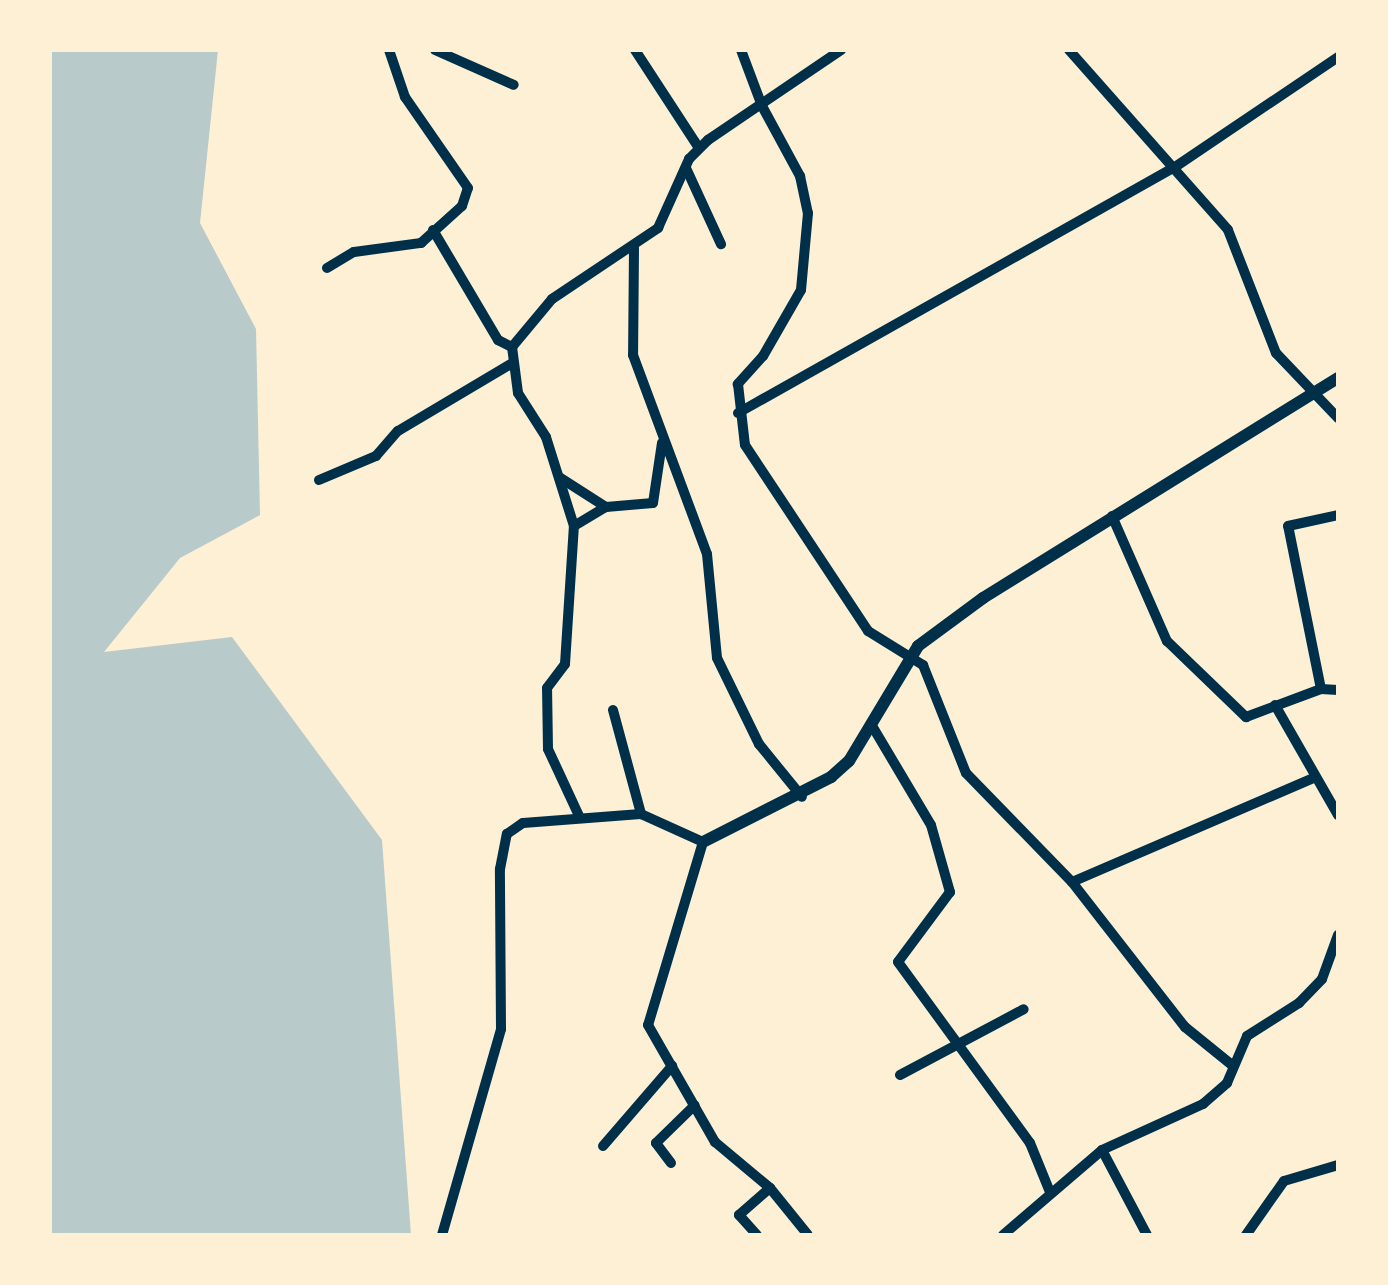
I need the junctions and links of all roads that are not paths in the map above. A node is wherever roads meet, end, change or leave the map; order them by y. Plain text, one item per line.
1 (390, 50) edge
2 (436, 50) edge
3 (636, 50) edge
4 (742, 50) edge
5 (841, 50) edge
6 (1069, 50) edge
7 (1338, 57) edge
8 (514, 85) dead end
9 (762, 106) junction
10 (700, 148) junction
11 (1175, 166) junction
12 (686, 168) junction
13 (433, 230) junction
14 (720, 244) dead end
15 (634, 248) junction
16 (327, 268) dead end
17 (512, 347) junction
18 (511, 364) junction
19 (1338, 378) edge
20 (1314, 396) junction
21 (738, 413) junction
22 (1338, 418) edge
23 (662, 443) junction
24 (558, 477) junction
25 (320, 480) dead end
26 (606, 507) junction
27 (1338, 515) edge
28 (1112, 516) junction
29 (574, 526) junction
30 (912, 654) junction
31 (1320, 689) junction
32 (1338, 690) edge
33 (1275, 704) junction
34 (614, 710) dead end
35 (871, 724) junction
36 (1313, 778) junction
37 (802, 798) junction
38 (641, 814) junction
39 (1338, 815) edge
40 (580, 818) junction
41 (703, 842) junction
42 (1072, 882) junction
43 (1338, 935) edge
44 (1024, 1009) dead end
45 (952, 1045) junction
46 (672, 1066) junction
47 (1232, 1066) junction
48 (900, 1076) dead end
49 (695, 1105) junction
50 (603, 1146) dead end
51 (1102, 1150) junction
52 (671, 1163) dead end
53 (1338, 1165) edge
54 (770, 1188) junction
55 (1050, 1192) junction
56 (442, 1235) edge
57 (757, 1235) edge
58 (808, 1235) edge
59 (1002, 1235) edge
60 (1146, 1235) edge
61 (1246, 1235) edge

1 - 13 street
2 - 8 street
3 - 10 street
4 - 9 street
5 - 9 street
6 - 11 street
7 - 11 street
9 - 10 street
9 - 21 street
10 - 12 street
11 - 20 street
11 - 21 street
12 - 14 street
12 - 15 street
13 - 16 street
13 - 17 street
15 - 17 street
15 - 23 street
17 - 18 street
18 - 24 street
18 - 25 street
19 - 20 street
20 - 22 street
20 - 28 street
21 - 30 street
23 - 26 street
23 - 37 street
24 - 26 street
24 - 29 street
26 - 29 street
27 - 31 street
28 - 30 street
28 - 33 street
29 - 40 street
30 - 35 street
30 - 42 street
31 - 32 street
31 - 33 street
33 - 36 street
34 - 38 street
35 - 37 street
35 - 45 street
36 - 39 street
36 - 42 street
37 - 41 street
38 - 40 street
38 - 41 street
40 - 56 street
41 - 46 street
42 - 47 street
43 - 47 street
44 - 45 street
45 - 48 street
45 - 55 street
46 - 49 street
46 - 50 street
47 - 51 street
49 - 52 street
49 - 54 street
51 - 55 street
51 - 60 street
53 - 61 street
54 - 57 street
54 - 58 street
55 - 59 street

